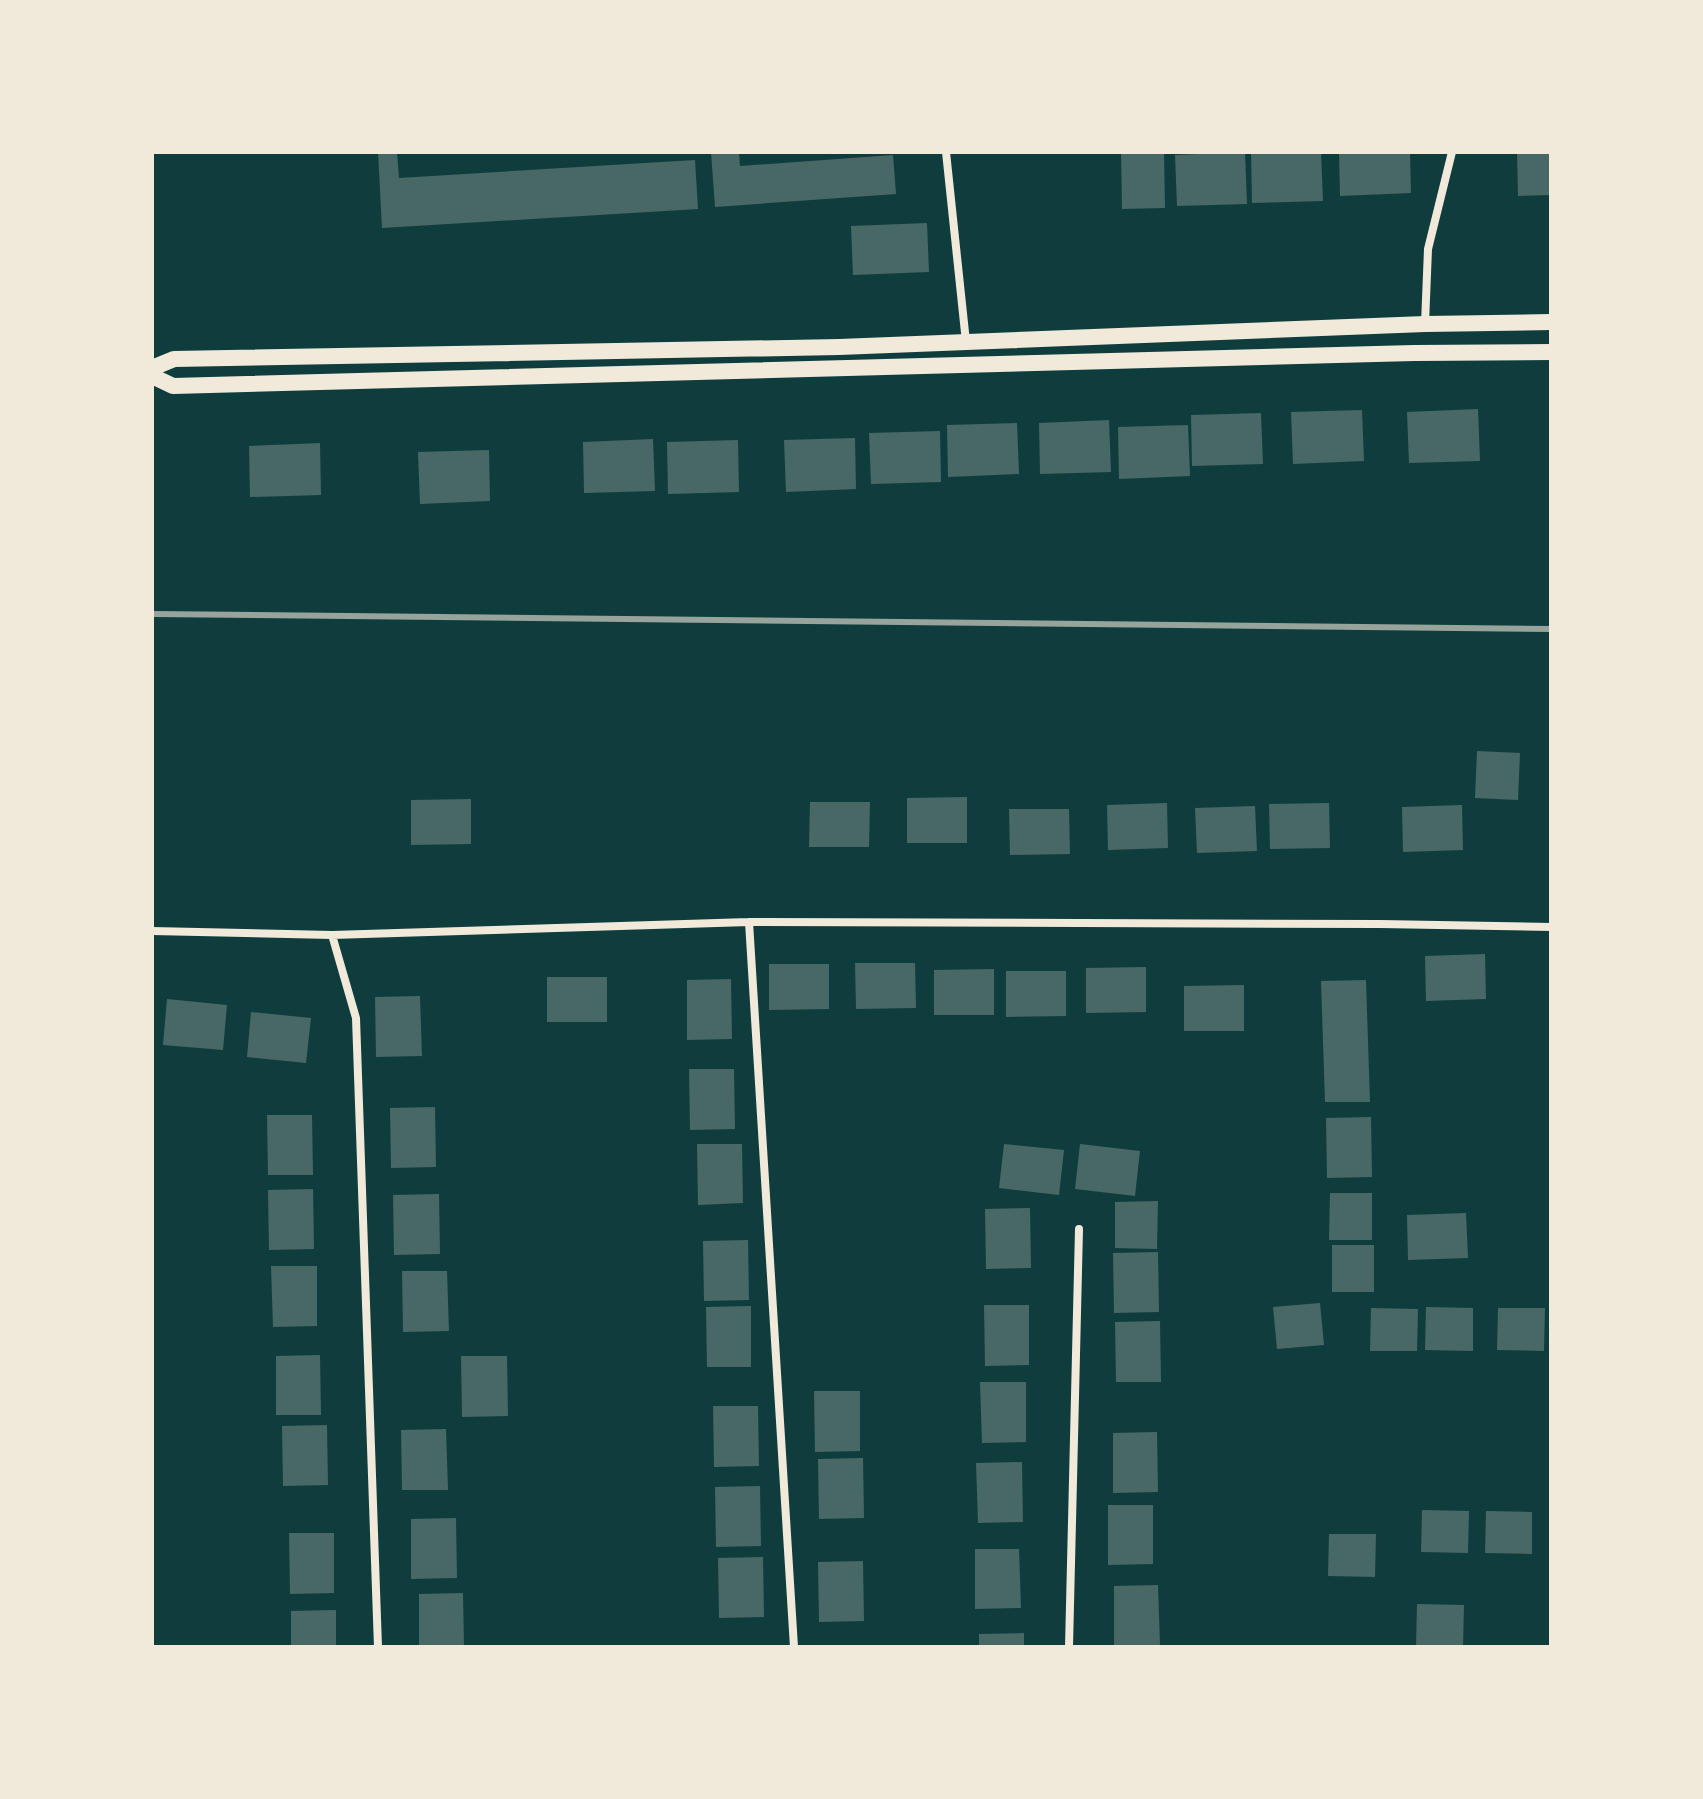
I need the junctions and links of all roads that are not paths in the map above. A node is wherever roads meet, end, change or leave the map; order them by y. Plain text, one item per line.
1 (946, 152) edge
2 (1452, 152) edge
3 (1551, 322) edge
4 (1425, 324) junction
5 (966, 342) junction
6 (1551, 352) edge
7 (152, 368) edge
8 (152, 376) edge
9 (749, 922) junction
10 (1551, 927) edge
11 (152, 931) edge
12 (332, 935) junction
13 (1079, 1229) dead end
14 (378, 1647) edge
15 (794, 1647) edge
16 (1069, 1647) edge

1 - 5 street
2 - 4 street
3 - 4 main road
4 - 5 main road
5 - 7 main road
6 - 8 main road
9 - 10 street
9 - 12 street
9 - 15 street
11 - 12 street
12 - 14 street
13 - 16 street

